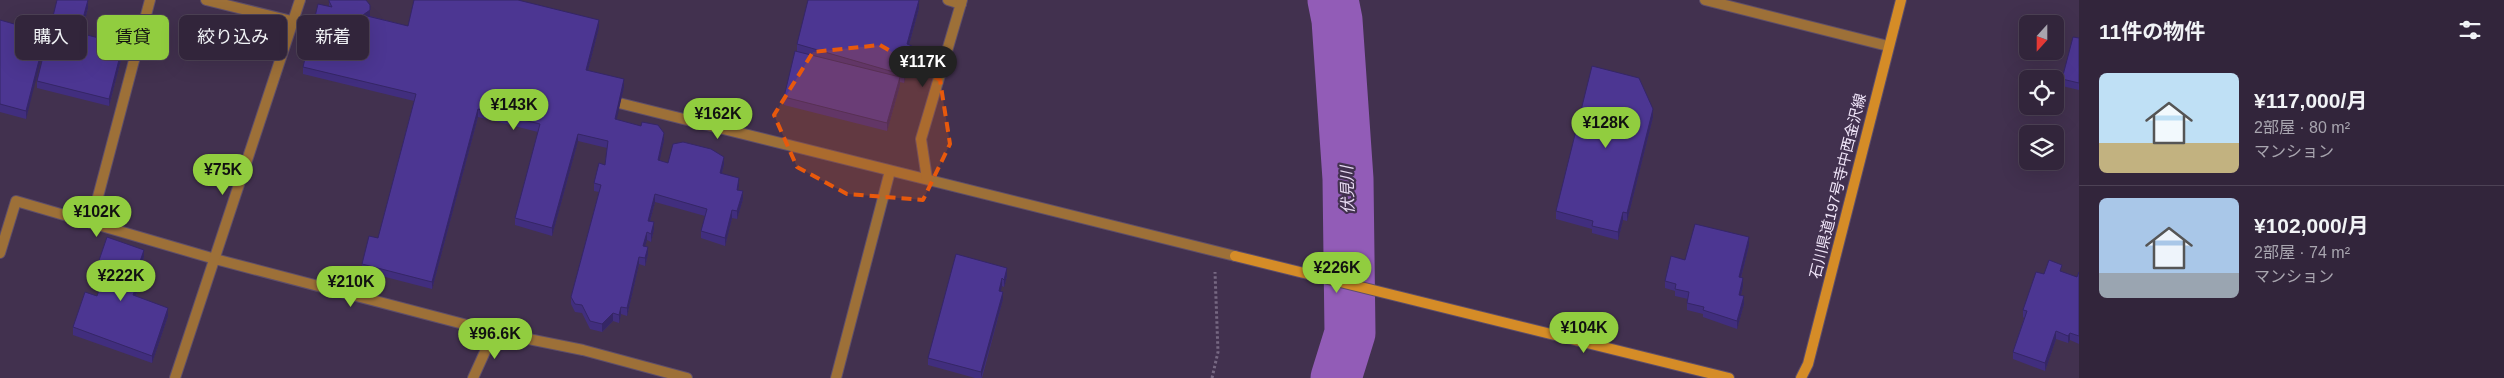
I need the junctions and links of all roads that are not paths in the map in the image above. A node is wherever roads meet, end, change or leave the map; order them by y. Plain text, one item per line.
1 (150, 0) edge
2 (206, 0) edge
3 (300, 0) edge
4 (948, 0) edge
5 (1705, 0) edge
6 (1901, 0) edge
7 (962, 2) edge
8 (294, 22) junction
9 (297, 23) edge
10 (1888, 46) junction
11 (592, 96) edge
12 (890, 171) junction
13 (927, 180) junction
14 (92, 223) junction
15 (0, 253) edge
16 (215, 259) junction
17 (494, 332) junction
18 (175, 378) edge
19 (474, 378) edge
20 (687, 378) edge
21 (836, 378) edge
22 (1729, 378) edge
23 (1801, 378) edge

1 - 14 street
2 - 8 street
3 - 8 street
4 - 7 street
5 - 10 street
6 - 10 street, 石川県道197号寺中西金沢線
7 - 13 street
8 - 9 street
8 - 16 street
10 - 23 street, 石川県道197号寺中西金沢線
11 - 12 street
12 - 13 street
12 - 21 street
13 - 22 street
14 - 15 street
14 - 16 street
16 - 17 street
16 - 18 street
17 - 19 street
17 - 20 street

